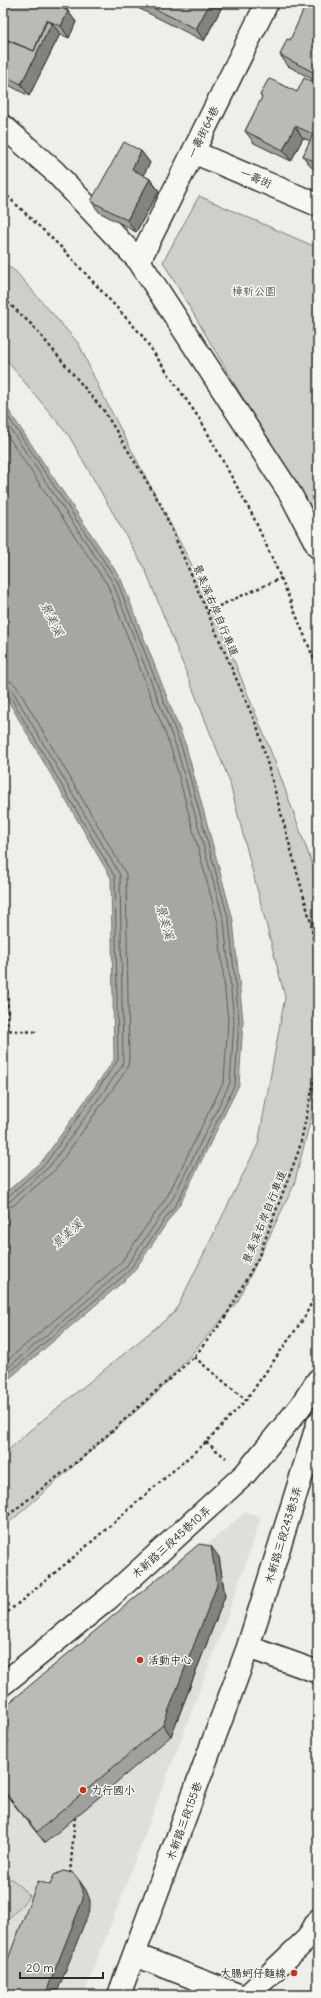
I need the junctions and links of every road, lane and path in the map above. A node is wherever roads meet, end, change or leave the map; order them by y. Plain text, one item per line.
1 (267, 3) edge
2 (3, 126) edge
3 (193, 152) junction
4 (3, 192) edge
5 (318, 204) edge
6 (139, 261) junction
7 (3, 298) edge
8 (318, 547) edge
9 (281, 578) junction
10 (208, 611) junction
11 (318, 669) edge
12 (318, 921) edge
13 (311, 923) junction
14 (3, 962) edge
15 (318, 976) edge
16 (318, 1009) edge
17 (3, 1030) edge
18 (8, 1030) junction
19 (37, 1032) dead end
20 (3, 1067) edge
21 (318, 1290) edge
22 (194, 1357) junction
23 (318, 1380) edge
24 (246, 1400) junction
25 (318, 1423) edge
26 (3, 1519) edge
27 (3, 1616) edge
28 (248, 1647) junction
29 (318, 1672) edge
30 (3, 1684) edge
31 (75, 1817) edge
32 (70, 1881) edge
33 (313, 1929) edge
34 (135, 1955) junction
35 (119, 1995) edge
36 (238, 1995) edge
37 (248, 1995) edge

1 - 3 street, 一壽街64巷
2 - 6 street
3 - 5 street, 一壽街
3 - 6 street, 一壽街64巷
4 - 9 path
6 - 8 street
7 - 10 path, 景美溪右岸自行車道
9 - 10 path
9 - 11 path
10 - 13 path, 景美溪右岸自行車道
12 - 13 path
13 - 15 path, 景美溪右岸自行車道
14 - 18 path
16 - 22 path, 景美溪右岸自行車道
17 - 18 path
18 - 19 path
18 - 20 path
21 - 24 path
22 - 24 path
22 - 26 path, 景美溪右岸自行車道
23 - 30 street, 木新路三段45巷10弄
24 - 27 path
25 - 28 street, 木新路三段243巷3弄
28 - 29 street
28 - 34 street, 木新路三段155巷
31 - 32 path
33 - 37 street
34 - 35 street, 木新路三段155巷
34 - 36 street

